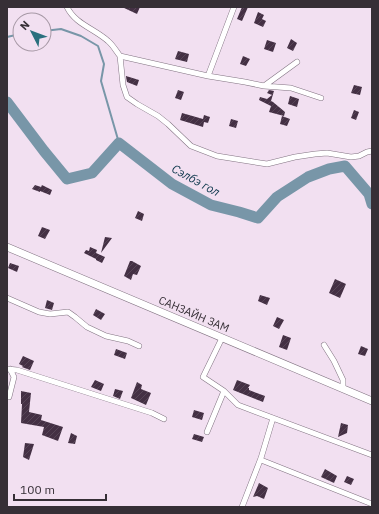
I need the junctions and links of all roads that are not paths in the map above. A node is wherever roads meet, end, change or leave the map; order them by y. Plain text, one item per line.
1 (67, 7) edge
2 (234, 7) edge
3 (120, 56) junction
4 (297, 62) dead end
5 (208, 76) junction
6 (264, 86) junction
7 (320, 98) dead end
8 (372, 152) edge
9 (7, 247) edge
10 (7, 298) edge
11 (222, 338) junction
12 (324, 345) dead end
13 (139, 346) dead end
14 (9, 369) edge
15 (343, 389) junction
16 (224, 391) junction
17 (9, 397) dead end
18 (372, 401) edge
19 (273, 418) junction
20 (164, 419) dead end
21 (207, 432) dead end
22 (372, 455) edge
23 (260, 460) junction
24 (370, 505) edge
25 (242, 507) edge

1 - 3 street
2 - 5 street
3 - 5 street
3 - 8 street
4 - 6 street
5 - 6 street
6 - 7 street
9 - 11 main road, САНЗАЙН ЗАМ
10 - 13 street
11 - 15 main road, САНЗАЙН ЗАМ
11 - 16 street
12 - 15 street
14 - 17 street
14 - 20 street
15 - 18 main road, САНЗАЙН ЗАМ
16 - 19 street
16 - 21 street
19 - 22 street
19 - 23 street
23 - 24 street
23 - 25 street

